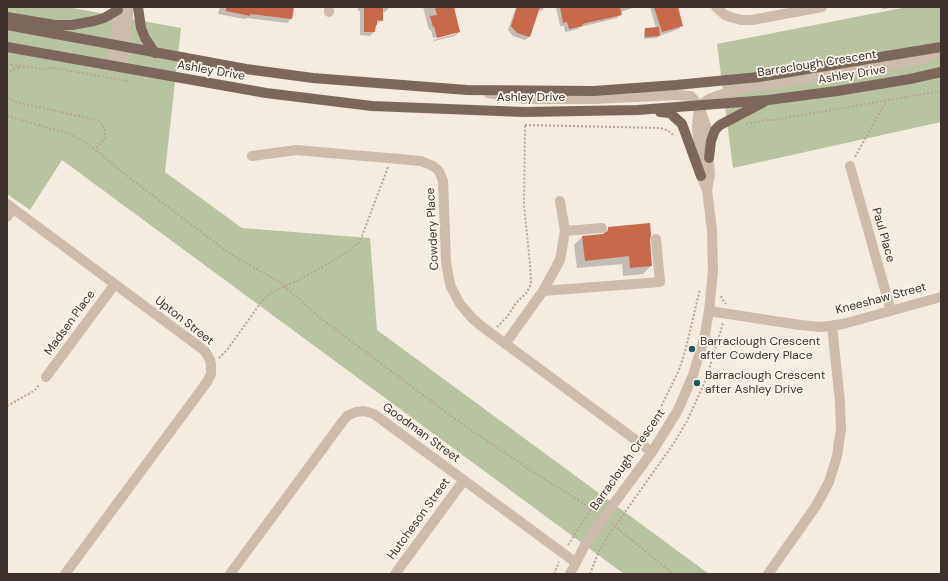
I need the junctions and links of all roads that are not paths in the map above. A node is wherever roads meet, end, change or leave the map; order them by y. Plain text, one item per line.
1 (129, 7) edge
2 (138, 7) edge
3 (716, 7) edge
4 (822, 7) edge
5 (118, 9) edge
6 (7, 17) edge
7 (7, 25) edge
8 (114, 45) junction
9 (7, 47) edge
10 (124, 48) junction
11 (941, 48) edge
12 (941, 52) edge
13 (155, 53) junction
14 (111, 66) junction
15 (122, 68) junction
16 (941, 72) edge
17 (467, 90) junction
18 (768, 100) junction
19 (699, 106) junction
20 (638, 110) junction
21 (252, 156) dead end
22 (709, 158) junction
23 (850, 166) road end
24 (701, 176) junction
25 (706, 190) junction
26 (560, 201) dead end
27 (10, 206) edge
28 (7, 217) edge
29 (602, 228) dead end
30 (565, 231) junction
31 (656, 239) dead end
32 (115, 284) junction
33 (543, 291) junction
34 (941, 297) edge
35 (709, 311) junction
36 (891, 311) junction
37 (832, 326) junction
38 (505, 344) junction
39 (46, 377) road end
40 (652, 452) junction
41 (464, 480) junction
42 (575, 562) junction
43 (65, 574) edge
44 (230, 574) edge
45 (395, 574) edge
46 (570, 574) edge
47 (768, 574) edge

1 - 10 street
2 - 13 main road
3 - 4 street
5 - 6 main road
5 - 8 street
7 - 8 main road, Ashley Drive
8 - 10 main road, Ashley Drive
8 - 14 street
9 - 14 main road, Ashley Drive
10 - 13 main road, Ashley Drive
10 - 15 street
11 - 17 main road, Ashley Drive
12 - 19 street, Barraclough Crescent
13 - 17 main road, Ashley Drive
14 - 15 main road, Ashley Drive
15 - 20 main road, Ashley Drive
16 - 18 main road, Ashley Drive
17 - 19 street
18 - 19 main road, Ashley Drive
18 - 22 main road
19 - 20 main road, Ashley Drive
19 - 22 street, Barraclough Crescent
19 - 24 street, Barraclough Crescent
20 - 24 main road
21 - 38 street, Cowdery Place
22 - 25 street, Barraclough Crescent
23 - 36 street, Paul Place
24 - 25 street, Barraclough Crescent
25 - 35 street, Barraclough Crescent
26 - 30 street
27 - 28 street
27 - 32 street, Upton Street
29 - 30 street
30 - 33 street
31 - 33 street
32 - 39 street, Madsen Place
32 - 43 street, Upton Street
33 - 38 street
34 - 36 street, Kneeshaw Street
35 - 37 street, Kneeshaw Street
35 - 40 street, Barraclough Crescent
36 - 37 street, Kneeshaw Street
37 - 47 street
38 - 40 street, Cowdery Place
40 - 42 street, Barraclough Crescent
41 - 42 street, Goodman Street
41 - 44 street, Goodman Street
41 - 45 street, Hutcheson Street
42 - 46 street, Barraclough Crescent

